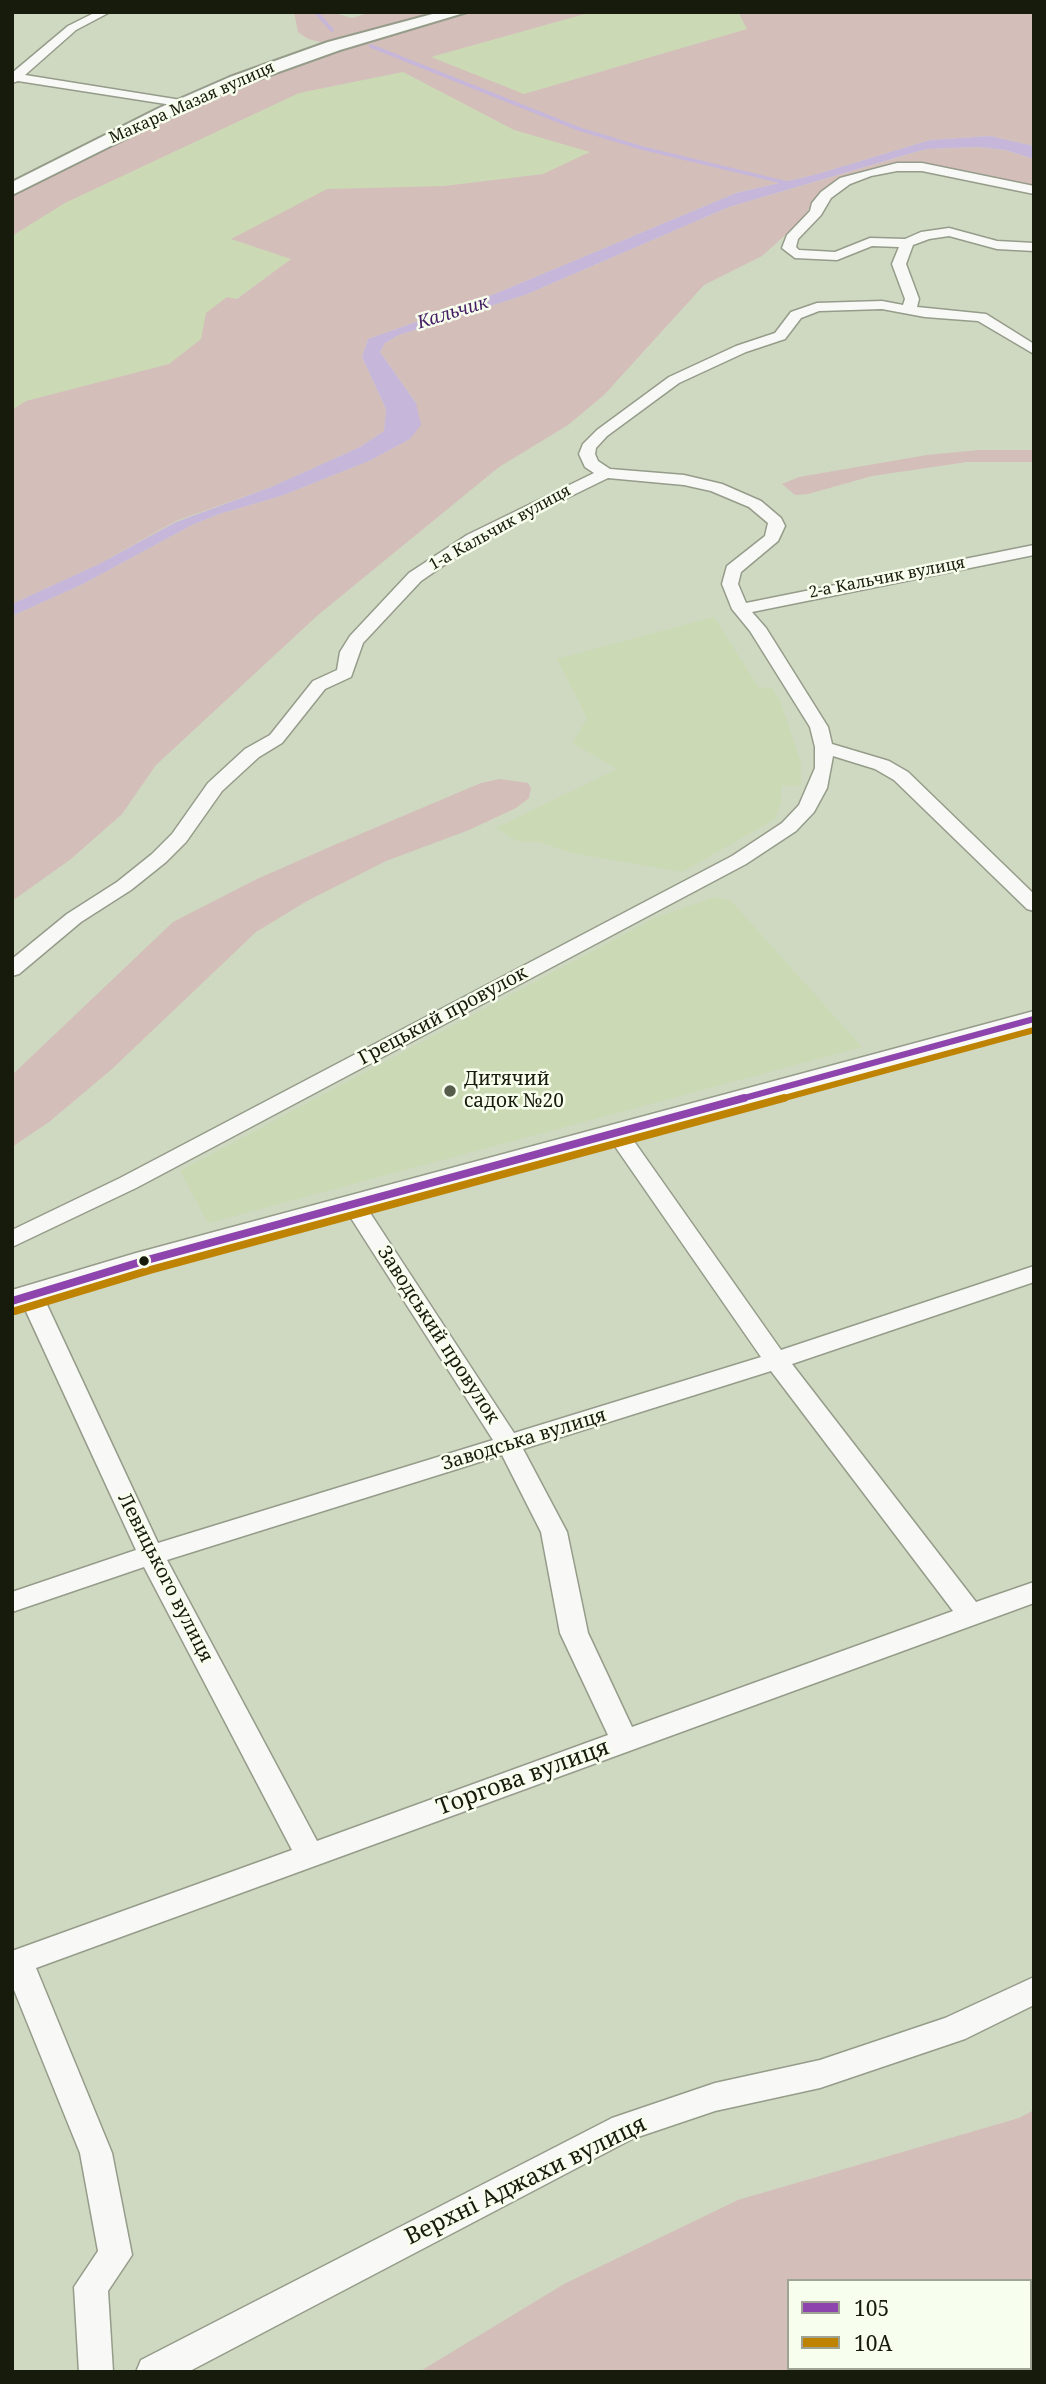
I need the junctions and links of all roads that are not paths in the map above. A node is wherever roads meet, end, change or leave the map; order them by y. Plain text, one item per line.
1 (105, 12) edge
2 (459, 12) edge
3 (14, 77) edge
4 (181, 104) junction
5 (12, 189) edge
6 (1034, 190) edge
7 (908, 243) junction
8 (1034, 247) edge
9 (909, 310) junction
10 (1034, 350) edge
11 (606, 473) junction
12 (1034, 550) edge
13 (740, 609) junction
14 (824, 747) junction
15 (1034, 905) edge
16 (12, 970) edge
17 (1034, 1019) edge
18 (616, 1132) junction
19 (353, 1204) junction
20 (12, 1239) edge
21 (1034, 1274) edge
22 (21, 1297) edge
23 (776, 1361) junction
24 (509, 1445) junction
25 (151, 1555) junction
26 (1028, 1598) edge
27 (12, 1602) edge
28 (971, 1615) junction
29 (625, 1741) junction
30 (310, 1856) junction
31 (15, 1963) edge
32 (1034, 1990) edge
33 (96, 2372) edge
34 (153, 2372) edge

1 - 3 street
2 - 4 main road, Макара Мазая вулиця
3 - 4 street
4 - 5 main road, Макара Мазая вулиця
6 - 7 street
7 - 8 street
7 - 9 street
9 - 10 street
9 - 11 street
11 - 13 street
11 - 16 street, 1-а Кальчик вулиця
12 - 13 street, 2-а Кальчик вулиця
13 - 14 street
14 - 15 street
14 - 20 street, Грецький провулок
17 - 18 street
18 - 19 street
18 - 23 street
19 - 22 street
19 - 24 street, Заводський провулок
21 - 23 street, Заводська вулиця
22 - 25 street, Левицького вулиця
23 - 24 street, Заводська вулиця
23 - 28 street
24 - 25 street, Заводська вулиця
24 - 29 street, Заводський провулок
25 - 27 street, Заводська вулиця
25 - 30 street, Левицького вулиця
26 - 28 street, Торгова вулиця
28 - 29 street, Торгова вулиця
29 - 30 street, Торгова вулиця
30 - 31 street, Торгова вулиця
31 - 33 street
32 - 34 street, Верхні Аджахи вулиця

